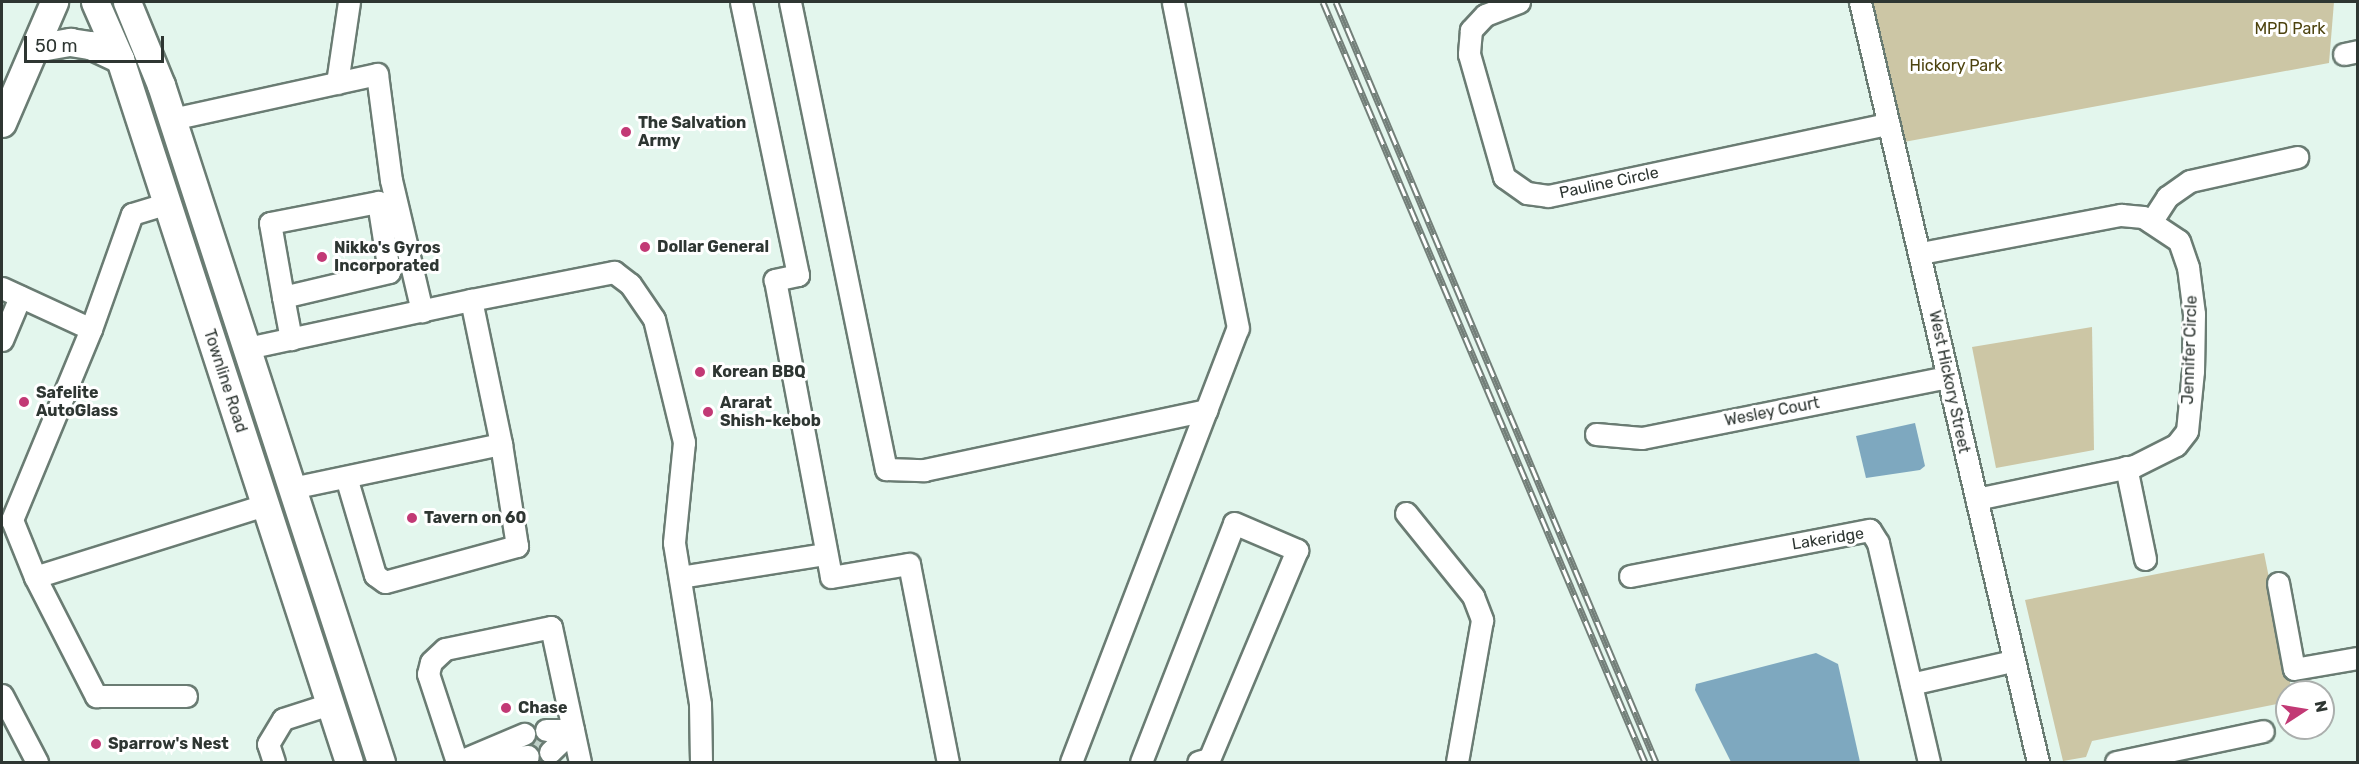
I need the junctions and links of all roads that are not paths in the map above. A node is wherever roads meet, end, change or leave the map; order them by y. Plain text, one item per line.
1 (54, 2) edge
2 (95, 2) edge
3 (127, 2) edge
4 (349, 2) edge
5 (741, 2) edge
6 (790, 2) edge
7 (1173, 2) edge
8 (1519, 2) edge
9 (1860, 2) edge
10 (35, 48) junction
11 (120, 59) junction
12 (337, 83) junction
13 (172, 119) junction
14 (2, 123) edge
15 (1888, 124) junction
16 (2297, 157) dead end
17 (167, 203) junction
18 (2151, 222) junction
19 (1921, 253) junction
20 (389, 272) junction
21 (415, 281) junction
22 (11, 293) edge
23 (283, 297) junction
24 (471, 300) junction
25 (422, 311) junction
26 (91, 329) junction
27 (291, 339) junction
28 (2, 340) edge
29 (248, 348) junction
30 (1948, 377) junction
31 (1207, 410) junction
32 (1596, 434) dead end
33 (501, 444) junction
34 (2126, 467) junction
35 (346, 477) junction
36 (292, 488) junction
37 (1976, 499) junction
38 (265, 505) junction
39 (1406, 513) dead end
40 (826, 554) junction
41 (2145, 559) dead end
42 (1630, 576) dead end
43 (35, 577) junction
44 (680, 577) junction
45 (2278, 583) dead end
46 (2358, 658) edge
47 (2012, 661) junction
48 (1911, 684) junction
49 (2, 695) edge
50 (186, 696) dead end
51 (330, 704) junction
52 (573, 730) junction
53 (2263, 731) dead end
54 (548, 741) tunnel mouth
55 (526, 745) tunnel mouth
56 (37, 762) edge
57 (274, 762) edge
58 (349, 762) edge
59 (381, 762) edge
60 (459, 762) edge
61 (580, 762) edge
62 (701, 762) edge
63 (948, 762) edge
64 (1071, 762) edge
65 (1141, 762) edge
66 (1198, 762) edge
67 (1457, 762) edge
68 (1929, 762) edge
69 (2038, 762) edge
70 (2125, 762) edge

1 - 10 main road
2 - 11 main road, Townline Road
3 - 13 main road, Townline Road
4 - 12 street
5 - 40 street
6 - 31 street
7 - 31 street
8 - 15 street, Pauline Circle
9 - 15 street, West Hickory Street
10 - 11 main road
10 - 14 main road
11 - 17 main road, Townline Road
12 - 13 street
12 - 21 street
13 - 29 main road, Townline Road
15 - 19 street, West Hickory Street
16 - 18 street
17 - 26 street
17 - 38 main road, Townline Road
18 - 19 street, Jennifer Circle
18 - 34 street, Jennifer Circle
19 - 30 street, West Hickory Street
20 - 21 street
20 - 23 street
20 - 23 street
21 - 25 street
22 - 26 street
22 - 28 street
23 - 27 street
24 - 25 street
24 - 33 street
24 - 44 street
25 - 27 street
26 - 43 street
27 - 29 street
29 - 36 main road, Townline Road
30 - 32 street, Wesley Court
30 - 37 street, West Hickory Street
31 - 64 street
33 - 35 street
33 - 35 street
34 - 37 street, Jennifer Circle
34 - 41 street
35 - 36 street
36 - 59 main road, Townline Road
37 - 47 street, West Hickory Street
38 - 43 street
38 - 51 main road, Townline Road
39 - 67 street
40 - 44 street
40 - 63 street
42 - 48 street, Lakeridge
43 - 50 street
44 - 62 street
45 - 46 street
47 - 48 street
47 - 69 street, West Hickory Street
48 - 68 street, Lakeridge
49 - 56 street
51 - 57 street
51 - 58 main road, Townline Road
52 - 54 street
52 - 60 street
52 - 61 street
53 - 70 street
55 - 60 street
65 - 66 street

